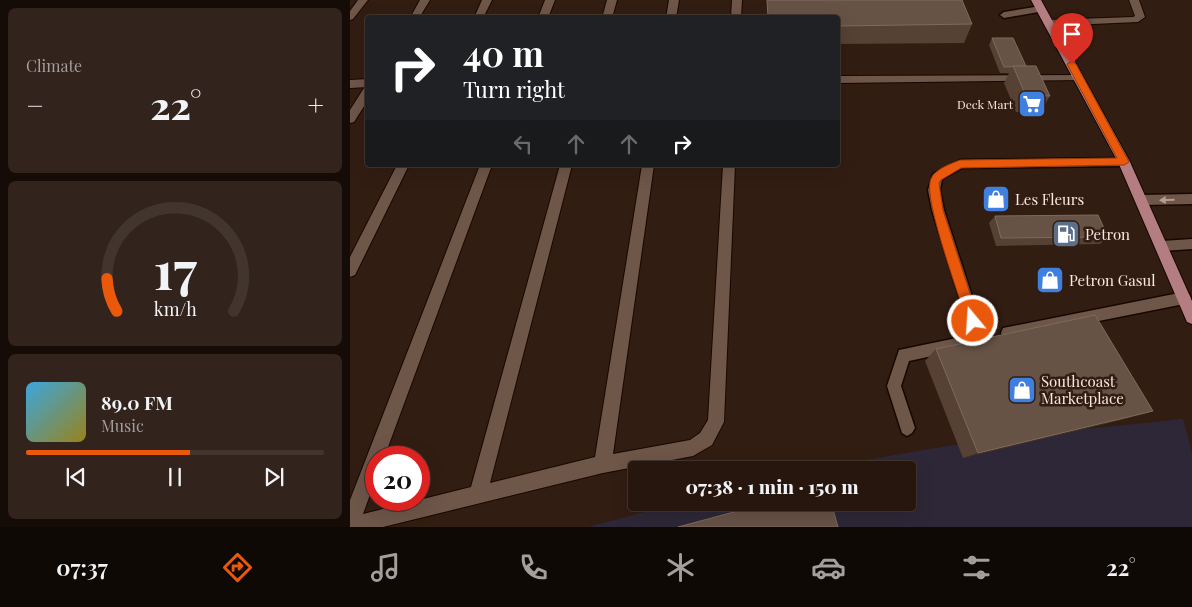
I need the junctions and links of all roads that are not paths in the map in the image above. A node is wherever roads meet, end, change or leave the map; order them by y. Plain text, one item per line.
1 (363, 0) edge
2 (425, 0) edge
3 (487, 0) edge
4 (550, 0) edge
5 (612, 0) edge
6 (674, 0) edge
7 (737, 0) edge
8 (1134, 0) edge
9 (1038, 5) edge
10 (416, 15) edge
11 (480, 15) edge
12 (544, 15) edge
13 (608, 15) edge
14 (672, 15) edge
15 (736, 15) edge
16 (1004, 15) dead end
17 (350, 17) edge
18 (1048, 23) junction
19 (1079, 78) junction
20 (840, 80) edge
21 (365, 83) edge
22 (350, 84) edge
23 (365, 96) edge
24 (350, 119) edge
25 (1124, 162) junction
26 (402, 167) edge
27 (485, 167) edge
28 (565, 167) edge
29 (648, 167) edge
30 (729, 167) edge
31 (1192, 199) edge
32 (1142, 200) junction
33 (1192, 244) edge
34 (1162, 246) junction
35 (350, 271) edge
36 (1184, 298) junction
37 (1192, 317) edge
38 (979, 340) junction
39 (908, 428) dead end
40 (603, 464) junction
41 (478, 494) junction
42 (350, 525) edge

1 - 17 street
2 - 10 street
3 - 11 street
4 - 12 street
5 - 13 street
6 - 14 street
7 - 15 street
8 - 18 street
9 - 16 lane
9 - 18 main road
18 - 19 main road
19 - 20 street
19 - 25 main road
21 - 22 street
23 - 24 street
25 - 32 main road
25 - 38 lane
26 - 35 street
27 - 42 street
28 - 41 street
29 - 40 street
30 - 40 street
31 -> 32 lane
32 - 34 main road
33 - 34 lane
34 - 36 main road
36 - 37 main road
36 - 38 lane
38 - 39 lane
40 - 41 street
41 - 42 street

